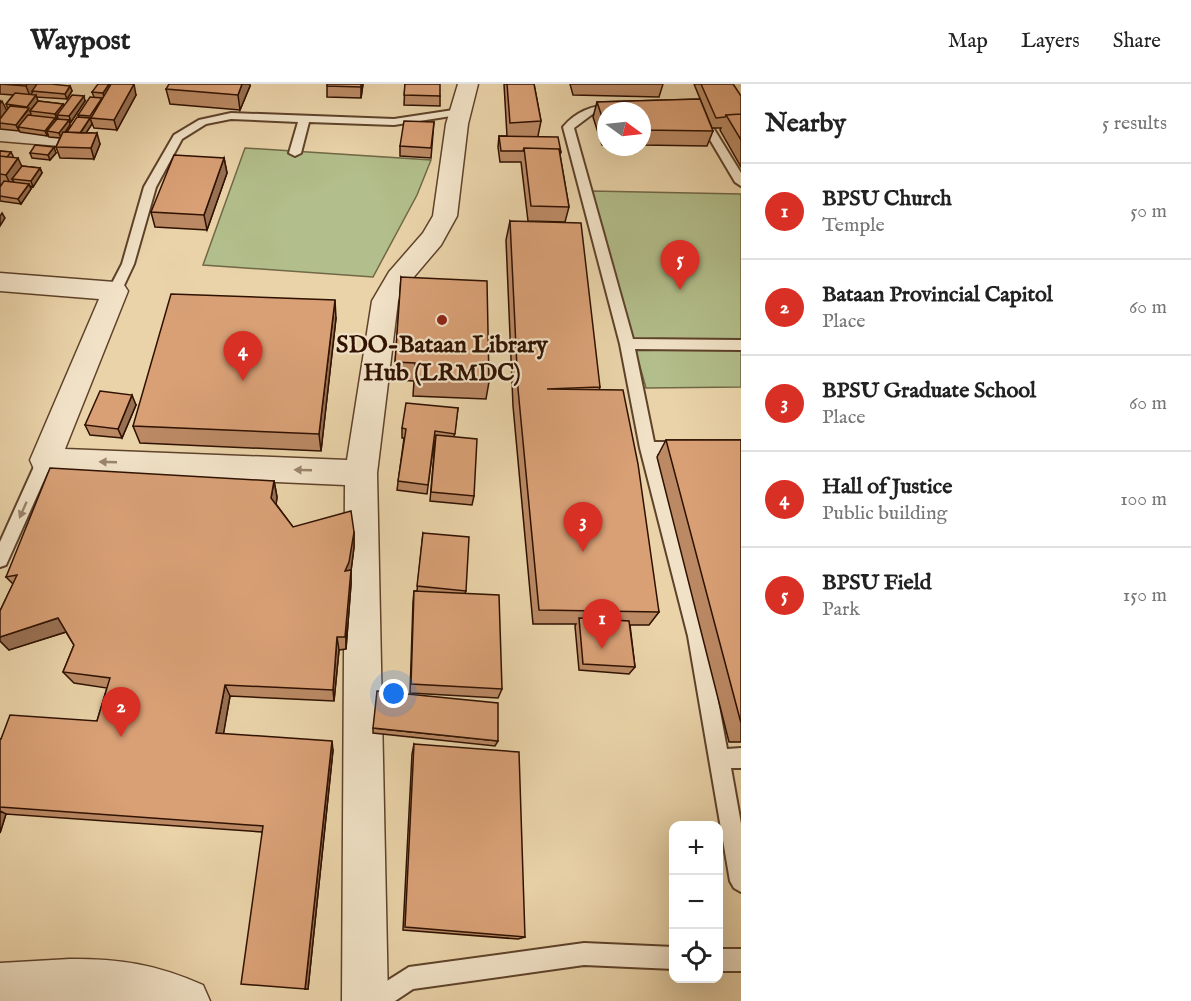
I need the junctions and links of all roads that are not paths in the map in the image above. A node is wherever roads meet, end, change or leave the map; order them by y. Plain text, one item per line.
1 (468, 84) edge
2 (597, 108) edge
3 (688, 110) edge
4 (460, 112) junction
5 (304, 120) junction
6 (0, 134) edge
7 (60, 139) edge
8 (295, 153) dead end
9 (741, 182) edge
10 (0, 282) edge
11 (115, 291) junction
12 (627, 344) junction
13 (741, 345) edge
14 (706, 446) edge
15 (648, 448) junction
16 (45, 459) junction
17 (361, 473) junction
18 (0, 560) edge
19 (741, 758) edge
20 (719, 759) junction
21 (741, 880) edge
22 (669, 958) edge
23 (723, 960) edge
24 (741, 960) edge
25 (0, 986) edge
26 (187, 1001) edge
27 (365, 1001) edge
28 (376, 1001) edge

1 - 4 street
2 - 12 lane
3 - 9 lane
4 - 5 lane
4 - 17 street
5 - 8 lane
5 - 11 lane
6 - 7 street
10 - 11 street
11 - 16 street
12 - 13 lane
12 - 15 lane
14 - 15 lane
15 - 20 lane
17 -> 16 street
16 -> 18 lane
17 - 27 street
19 - 20 lane
20 - 21 lane
22 - 28 lane
23 - 24 lane
25 - 26 street

